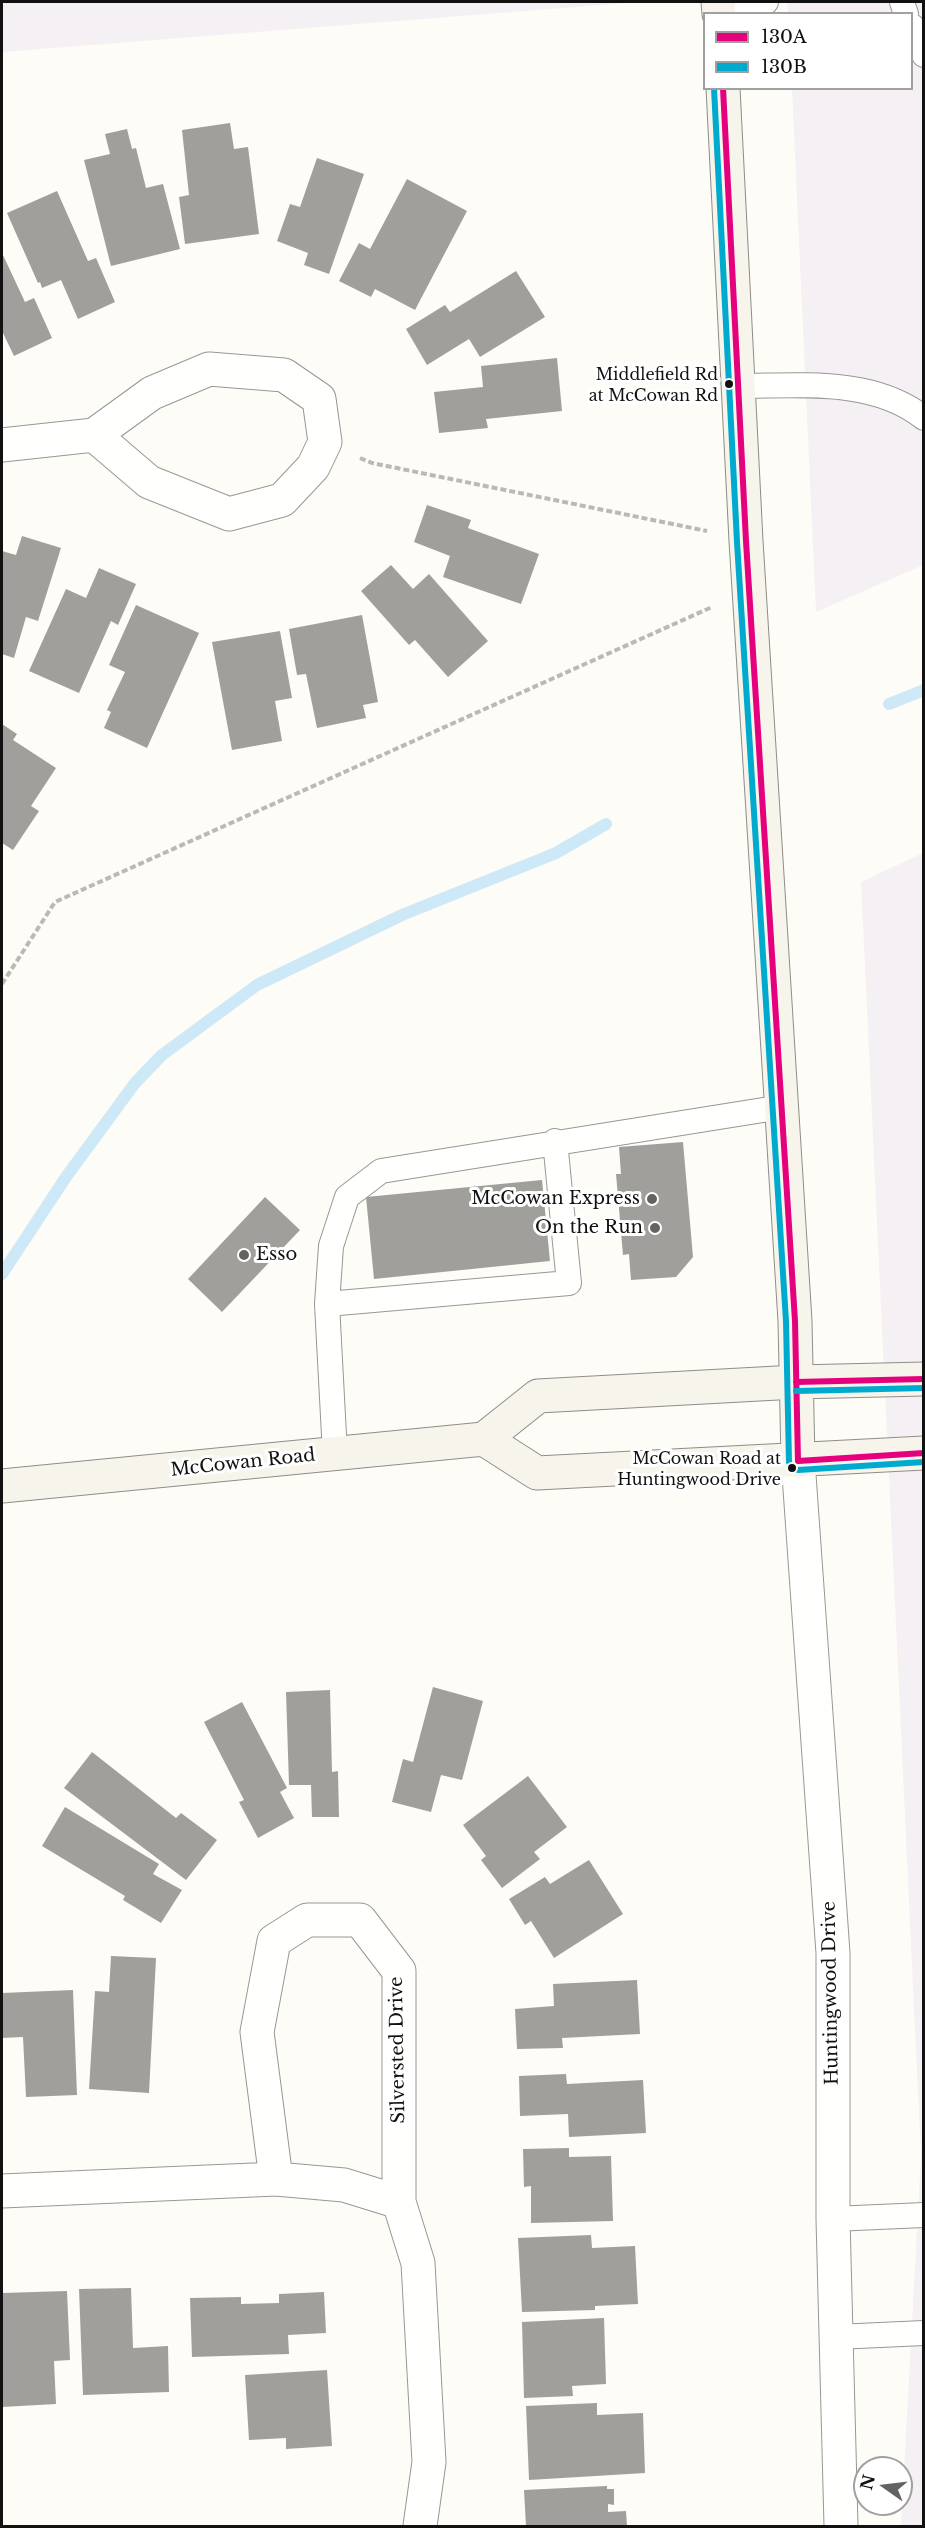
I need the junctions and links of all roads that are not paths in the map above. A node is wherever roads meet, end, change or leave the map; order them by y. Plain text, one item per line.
1 (766, 2) edge
2 (736, 12) edge
3 (913, 28) edge
4 (924, 55) edge
5 (723, 90) edge
6 (738, 386) junction
7 (924, 418) edge
8 (94, 435) junction
9 (2, 445) edge
10 (782, 1107) junction
11 (555, 1141) junction
12 (327, 1304) junction
13 (924, 1379) edge
14 (796, 1382) junction
15 (484, 1439) junction
16 (924, 1453) edge
17 (335, 1454) junction
18 (798, 1461) junction
19 (2, 1486) edge
20 (276, 2179) junction
21 (2, 2191) edge
22 (399, 2202) junction
23 (924, 2215) edge
24 (832, 2219) junction
25 (924, 2333) edge
26 (836, 2337) junction
27 (420, 2526) edge
28 (840, 2526) edge

1 - 2 lane
3 - 4 lane
5 - 6 main road
6 - 7 lane
6 - 10 main road
8 - 8 street
8 - 9 street
10 - 11 lane
10 - 14 main road
11 - 12 lane
11 - 12 lane
12 - 17 lane
13 - 14 main road
14 - 15 main road
14 - 18 main road
15 - 17 main road, McCowan Road
15 - 18 main road
16 - 18 main road
17 - 19 main road, McCowan Road
18 - 24 street, Huntingwood Drive
20 - 21 street
20 - 22 street
20 - 22 street, Silversted Drive
22 - 27 street, Silversted Drive
23 - 24 lane
24 - 26 street, Huntingwood Drive
25 - 26 lane
26 - 28 street, Huntingwood Drive

